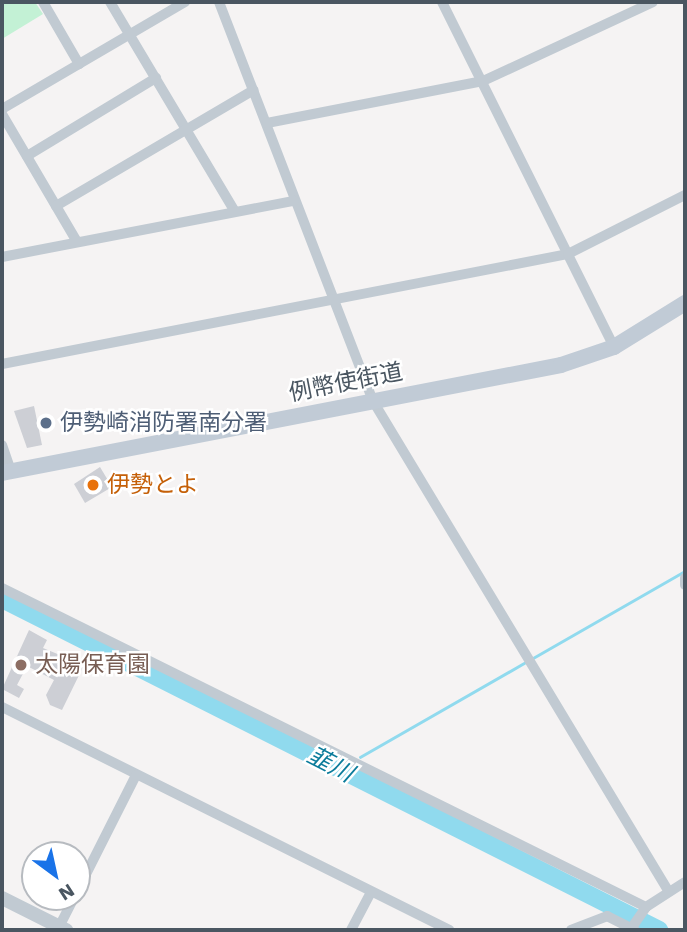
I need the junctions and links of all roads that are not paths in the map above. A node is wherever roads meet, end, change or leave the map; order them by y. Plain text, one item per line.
1 (43, 2) edge
2 (110, 2) edge
3 (219, 2) edge
4 (442, 2) edge
5 (653, 2) edge
6 (178, 3) edge
7 (130, 35) junction
8 (79, 64) junction
9 (156, 78) junction
10 (483, 81) junction
11 (254, 90) junction
12 (2, 112) edge
13 (267, 123) junction
14 (188, 129) junction
15 (27, 156) junction
16 (685, 195) edge
17 (294, 201) junction
18 (55, 206) junction
19 (234, 212) junction
20 (77, 242) junction
21 (4, 253) edge
22 (568, 254) junction
23 (335, 302) junction
24 (685, 303) edge
25 (614, 347) junction
26 (2, 364) edge
27 (373, 401) junction
28 (2, 445) edge
29 (6, 472) edge
30 (685, 578) edge
31 (685, 585) edge
32 (2, 588) edge
33 (2, 706) edge
34 (136, 775) junction
35 (91, 864) edge
36 (685, 882) edge
37 (371, 892) junction
38 (669, 892) junction
39 (2, 898) edge
40 (645, 909) junction
41 (69, 911) edge
42 (633, 928) edge
43 (62, 929) edge
44 (351, 930) edge
45 (449, 930) edge
46 (571, 930) edge

1 - 8 street
2 - 7 street
3 - 11 street
4 - 10 street
5 - 10 street
6 - 7 street
7 - 8 street
7 - 9 street
8 - 12 street
9 - 14 street
9 - 15 street
10 - 13 street
10 - 22 street
11 - 13 street
11 - 14 street
12 - 15 street
13 - 17 street
14 - 18 street
14 - 19 street
15 - 18 street
16 - 22 street
17 - 19 street
17 - 23 street
18 - 20 street
19 - 20 street
20 - 21 street
22 - 23 street
22 - 25 street
23 - 26 street
23 - 27 street
24 - 25 main road, 例幣使街道
25 - 27 main road, 例幣使街道
27 - 29 main road, 例幣使街道
27 - 38 street
28 - 29 street
30 - 31 street
32 - 40 street
33 - 34 street
34 - 35 street
34 - 37 street
36 - 38 street
37 - 44 street
37 - 45 street
38 - 40 street
39 - 43 street
40 - 42 street
41 - 43 street
42 - 46 street

